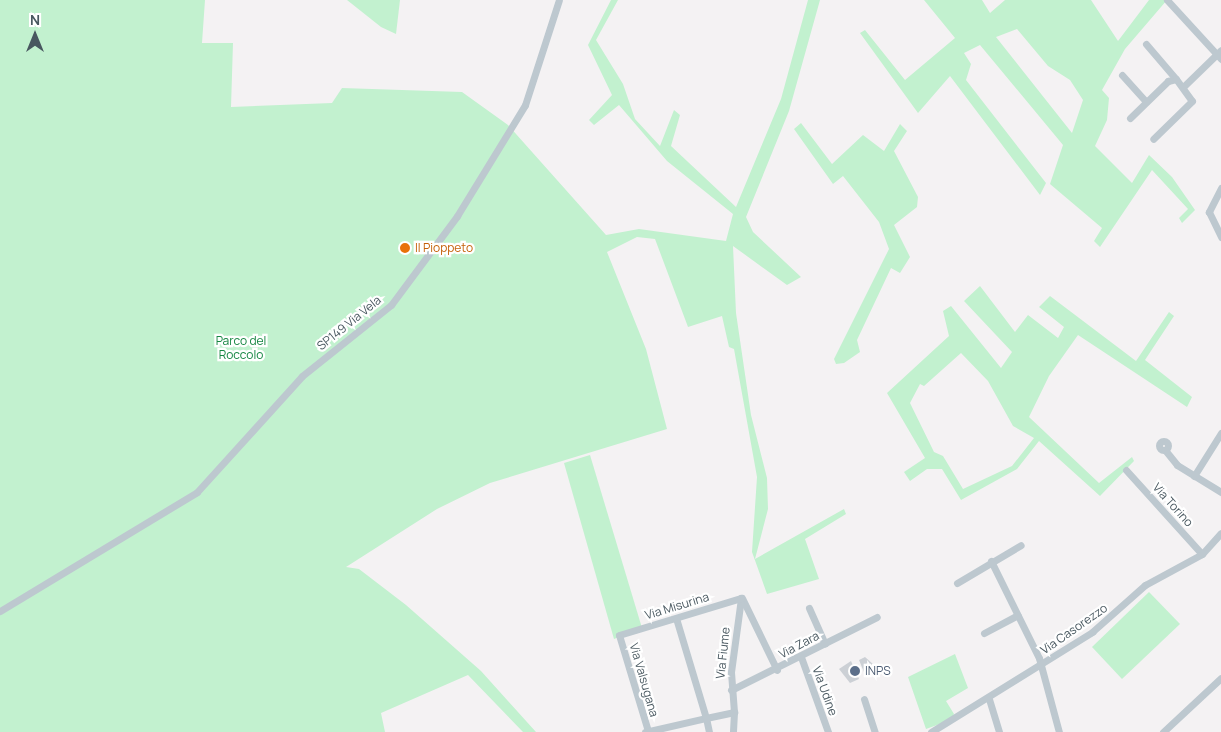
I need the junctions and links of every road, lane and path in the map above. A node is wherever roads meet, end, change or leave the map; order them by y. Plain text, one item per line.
1 (559, 0) edge
2 (1167, 0) edge
3 (1146, 44) dead end
4 (1220, 55) edge
5 (1122, 75) dead end
6 (1176, 79) junction
7 (1183, 87) junction
8 (1146, 102) junction
9 (1130, 118) dead end
10 (1152, 139) dead end
11 (1221, 188) edge
12 (1221, 237) edge
13 (1221, 433) edge
14 (1164, 450) dead end
15 (1126, 470) dead end
16 (1194, 476) junction
17 (1221, 492) edge
18 (1221, 533) edge
19 (1021, 545) dead end
20 (1202, 554) junction
21 (992, 561) junction
22 (958, 583) dead end
23 (741, 598) junction
24 (809, 608) dead end
25 (0, 610) edge
26 (1018, 615) junction
27 (877, 617) dead end
28 (676, 618) junction
29 (984, 633) dead end
30 (620, 635) joint
31 (825, 644) junction
32 (801, 657) junction
33 (1040, 667) junction
34 (777, 670) junction
35 (1221, 678) edge
36 (731, 690) junction
37 (864, 699) dead end
38 (989, 699) junction
39 (734, 712) junction
40 (706, 718) junction
41 (646, 732) edge
42 (709, 732) edge
43 (733, 732) edge
44 (828, 732) edge
45 (875, 732) edge
46 (931, 732) edge
47 (999, 732) edge
48 (1059, 732) edge
49 (1162, 732) edge

1 - 25 street, SP149 Via Vela
2 - 4 street
3 - 6 street
4 - 7 street
5 - 8 street
6 - 7 street
6 - 8 street
7 - 10 street
8 - 9 street
11 - 12 street
13 - 16 street
14 - 16 street
15 - 20 street, Via Torino
16 - 17 street
18 - 20 street, Via Casorezzo
19 - 21 street
20 - 33 street, Via Casorezzo
21 - 22 street
21 - 26 street
23 - 28 street, Via Misurina
23 - 34 street
23 - 36 street, Via Fiume
24 - 31 street
26 - 29 street
26 - 33 street
27 - 31 street, Via Zara
28 - 30 street, Via Misurina
28 - 40 street
30 - 41 street, Via Valsugana
31 - 32 street, Via Zara
32 - 34 street, Via Zara
32 - 44 street, Via Udine
33 - 38 street, Via Casorezzo
33 - 48 street
34 - 36 street, Via Zara
35 - 49 street
36 - 39 street, Via Fiume
37 - 45 street
38 - 46 street, Via Casorezzo
38 - 47 street
39 - 40 street
39 - 43 street, Via Fiume
40 - 41 street
40 - 42 street

